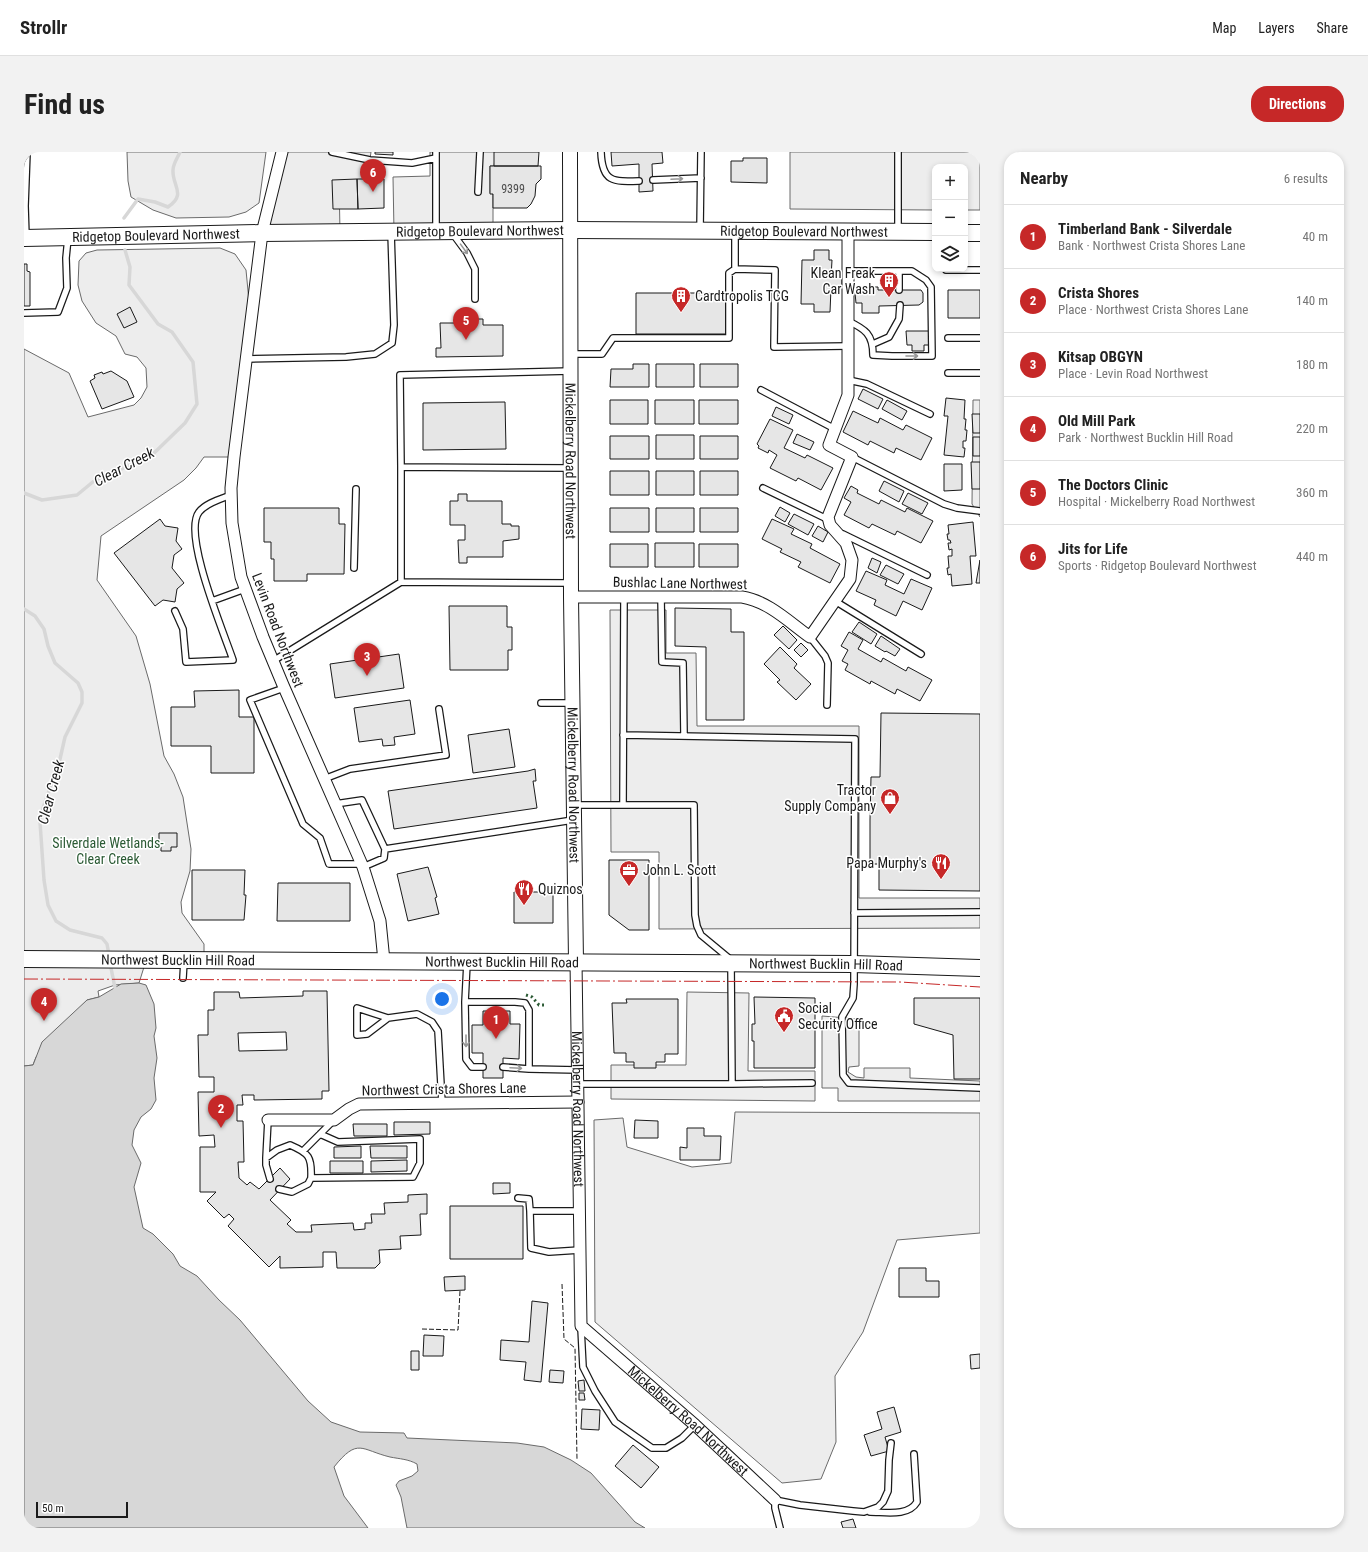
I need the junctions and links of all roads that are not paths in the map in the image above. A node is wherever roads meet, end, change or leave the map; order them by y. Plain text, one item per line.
1 (27, 152) edge
2 (282, 152) edge
3 (332, 152) edge
4 (480, 152) edge
5 (570, 152) edge
6 (601, 152) edge
7 (701, 152) edge
8 (898, 152) edge
9 (436, 155) edge
10 (701, 178) junction
11 (653, 180) dead end
12 (639, 181) dead end
13 (478, 192) dead end
14 (571, 230) junction
15 (444, 231) junction
16 (700, 231) junction
17 (735, 231) junction
18 (391, 232) junction
19 (848, 232) junction
20 (898, 232) junction
21 (932, 232) edge
22 (262, 233) junction
23 (968, 233) edge
24 (980, 233) edge
25 (25, 238) edge
26 (68, 238) junction
27 (735, 269) junction
28 (968, 270) edge
29 (980, 270) edge
30 (848, 271) junction
31 (899, 271) junction
32 (899, 290) dead end
33 (476, 299) dead end
34 (900, 305) dead end
35 (24, 313) edge
36 (848, 320) junction
37 (948, 338) dead end
38 (980, 338) edge
39 (873, 344) junction
40 (848, 346) junction
41 (571, 354) junction
42 (246, 359) junction
43 (571, 371) junction
44 (948, 373) dead end
45 (980, 373) edge
46 (848, 380) junction
47 (761, 390) dead end
48 (930, 414) dead end
49 (835, 429) junction
50 (852, 457) junction
51 (401, 467) junction
52 (571, 468) junction
53 (763, 488) dead end
54 (356, 489) dead end
55 (231, 495) junction
56 (980, 511) edge
57 (829, 520) junction
58 (835, 531) junction
59 (354, 568) dead end
60 (927, 575) dead end
61 (401, 582) junction
62 (571, 583) junction
63 (245, 589) junction
64 (571, 597) junction
65 (624, 597) junction
66 (662, 597) junction
67 (212, 601) junction
68 (835, 601) junction
69 (175, 610) dead end
70 (810, 638) junction
71 (921, 654) dead end
72 (273, 661) junction
73 (284, 688) junction
74 (541, 703) dead end
75 (572, 704) junction
76 (827, 705) dead end
77 (439, 709) dead end
78 (623, 735) junction
79 (684, 735) junction
80 (324, 779) junction
81 (335, 804) junction
82 (623, 804) junction
83 (574, 805) junction
84 (574, 820) junction
85 (385, 849) junction
86 (362, 866) junction
87 (980, 912) edge
88 (854, 913) junction
89 (24, 959) edge
90 (184, 960) junction
91 (384, 961) junction
92 (467, 961) junction
93 (576, 961) junction
94 (733, 964) junction
95 (853, 964) junction
96 (980, 968) edge
97 (183, 978) dead end
98 (465, 1002) junction
99 (388, 1018) junction
100 (483, 1067) dead end
101 (503, 1067) dead end
102 (529, 1068) junction
103 (578, 1070) junction
104 (812, 1083) dead end
105 (578, 1084) junction
106 (732, 1084) junction
107 (980, 1088) edge
108 (578, 1102) junction
109 (442, 1103) junction
110 (268, 1120) joint
111 (334, 1120) junction
112 (320, 1134) junction
113 (304, 1150) junction
114 (266, 1158) junction
115 (311, 1178) junction
116 (270, 1179) dead end
117 (279, 1189) dead end
118 (518, 1198) dead end
119 (530, 1211) junction
120 (580, 1211) junction
121 (580, 1250) junction
122 (581, 1326) junction
123 (695, 1425) junction
124 (891, 1443) dead end
125 (914, 1454) dead end
126 (775, 1500) junction
127 (864, 1512) junction
128 (780, 1528) edge

1 - 25 lane
2 - 22 street, Levin Road Northwest
3 - 9 lane
4 - 13 lane
5 - 14 street, Mickelberry Road Northwest
6 - 12 lane
7 - 10 lane
8 - 20 lane
9 - 15 lane
11 -> 10 lane
10 - 16 lane
14 - 15 main road, Ridgetop Boulevard Northwest
14 - 16 main road, Ridgetop Boulevard Northwest
14 - 41 street, Mickelberry Road Northwest
15 - 18 main road, Ridgetop Boulevard Northwest
15 -> 33 lane
16 - 17 main road, Ridgetop Boulevard Northwest
17 - 19 main road, Ridgetop Boulevard Northwest
17 - 27 lane
18 - 22 main road, Ridgetop Boulevard Northwest
18 - 42 lane
19 - 20 main road, Ridgetop Boulevard Northwest
19 - 30 street
20 - 21 main road, Ridgetop Boulevard Northwest
22 - 26 main road, Ridgetop Boulevard Northwest
22 - 42 street, Levin Road Northwest
23 - 24 main road
25 - 26 main road, Ridgetop Boulevard Northwest
26 - 35 lane
27 - 40 lane
27 - 41 lane
28 - 29 lane
30 - 31 lane
30 - 36 street
31 - 32 lane
39 -> 31 lane
34 - 39 lane
36 - 39 lane
36 - 40 street
37 - 38 lane
40 - 46 street
41 - 43 street, Mickelberry Road Northwest
42 - 55 street, Levin Road Northwest
43 - 51 lane
43 - 52 street, Mickelberry Road Northwest
44 - 45 lane
46 - 48 lane
46 - 49 street
47 - 49 lane
49 - 50 street
50 - 56 lane
50 - 57 street
51 - 52 lane
51 - 61 lane
52 - 62 street, Mickelberry Road Northwest
53 - 57 lane
54 - 59 lane
55 - 63 street, Levin Road Northwest
55 - 67 lane
57 - 58 street
58 - 60 lane
58 - 68 street
61 - 62 lane
61 - 72 lane
62 - 64 street, Mickelberry Road Northwest
63 - 67 lane
63 - 72 street, Levin Road Northwest
64 - 65 street, Bushlac Lane Northwest
64 - 75 street, Mickelberry Road Northwest
65 - 66 street, Bushlac Lane Northwest
65 - 78 lane
66 - 70 street, Bushlac Lane Northwest
66 - 79 lane
67 - 69 lane
68 - 70 street
68 - 71 lane
70 - 76 lane
72 - 73 street, Levin Road Northwest
73 - 80 street, Levin Road Northwest
73 - 86 lane
74 - 75 lane
75 - 83 street, Mickelberry Road Northwest
77 - 80 lane
78 - 79 lane
78 - 82 lane
79 - 88 lane
80 - 81 street, Levin Road Northwest
81 - 85 lane
81 - 86 street, Levin Road Northwest
82 - 83 lane
82 - 94 lane
83 - 84 street, Mickelberry Road Northwest
84 - 85 lane
84 - 93 street, Mickelberry Road Northwest
85 - 86 lane
86 - 91 street, Levin Road Northwest
87 - 88 lane
88 - 95 lane
89 - 90 main road, Northwest Bucklin Hill Road
90 - 91 main road, Northwest Bucklin Hill Road
90 - 97 lane
91 - 92 main road, Northwest Bucklin Hill Road
92 - 93 main road, Northwest Bucklin Hill Road
92 - 98 lane
93 - 94 main road, Northwest Bucklin Hill Road
93 - 103 street, Mickelberry Road Northwest
94 - 95 main road, Northwest Bucklin Hill Road
94 - 106 lane
95 - 96 main road, Northwest Bucklin Hill Road
95 - 107 lane
98 -> 100 lane
98 - 102 lane
99 - 99 lane
99 - 109 lane
101 -> 102 lane
102 - 103 lane
103 - 105 street, Mickelberry Road Northwest
104 - 106 lane
105 - 106 lane
105 - 108 street, Mickelberry Road Northwest
108 - 109 street, Northwest Crista Shores Lane
108 - 120 street, Mickelberry Road Northwest
109 - 111 street, Northwest Crista Shores Lane
110 - 111 street
110 - 114 lane
111 - 112 lane
112 - 113 lane
112 - 115 lane
113 - 114 lane
113 - 115 lane
114 - 116 lane
115 - 117 lane
118 - 119 lane
119 - 120 lane
119 - 121 lane
120 - 121 street, Mickelberry Road Northwest
121 - 122 street, Mickelberry Road Northwest
122 - 123 street, Mickelberry Road Northwest
122 - 123 lane
123 - 126 street, Mickelberry Road Northwest
124 - 127 lane
125 - 127 lane
126 - 127 lane
126 - 128 lane

